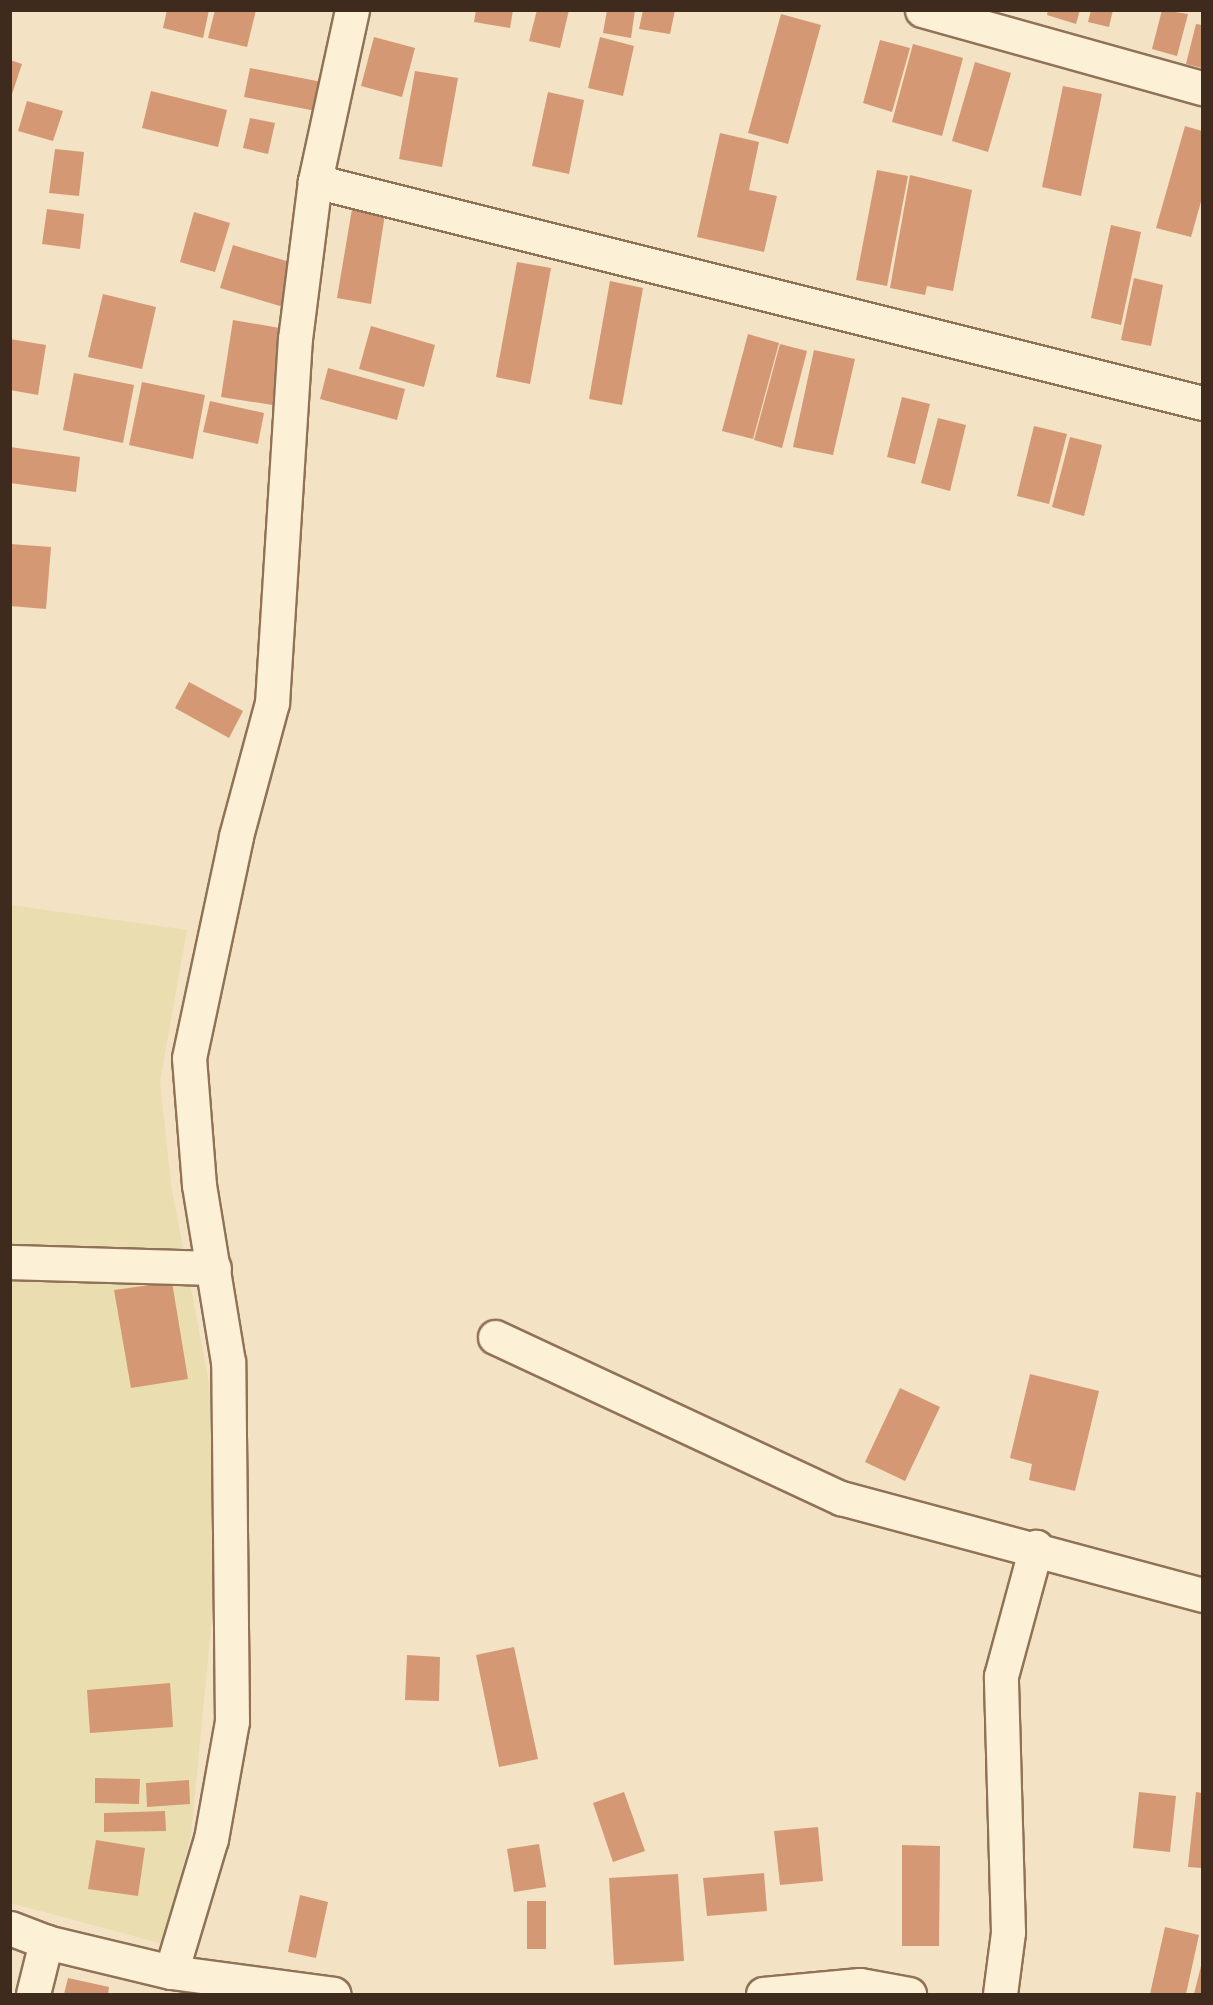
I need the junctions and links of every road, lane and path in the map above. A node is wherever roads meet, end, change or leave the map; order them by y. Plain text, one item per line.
1 (352, 10) edge
2 (925, 11) edge
3 (1203, 88) edge
4 (315, 181) junction
5 (1203, 403) edge
6 (10, 1262) edge
7 (214, 1268) junction
8 (495, 1337) dead end
9 (1036, 1547) junction
10 (1203, 1595) edge
11 (10, 1928) edge
12 (46, 1942) junction
13 (171, 1972) junction
14 (33, 1995) edge
15 (334, 1995) edge
16 (763, 1995) edge
17 (909, 1995) edge
18 (1000, 1995) edge

1 - 4 street
2 - 3 street
4 - 5 street
4 - 7 street
6 - 7 street
7 - 13 street
8 - 9 street
9 - 10 street
9 - 18 street
11 - 12 street
12 - 13 street
12 - 14 street
13 - 15 street
16 - 17 street

